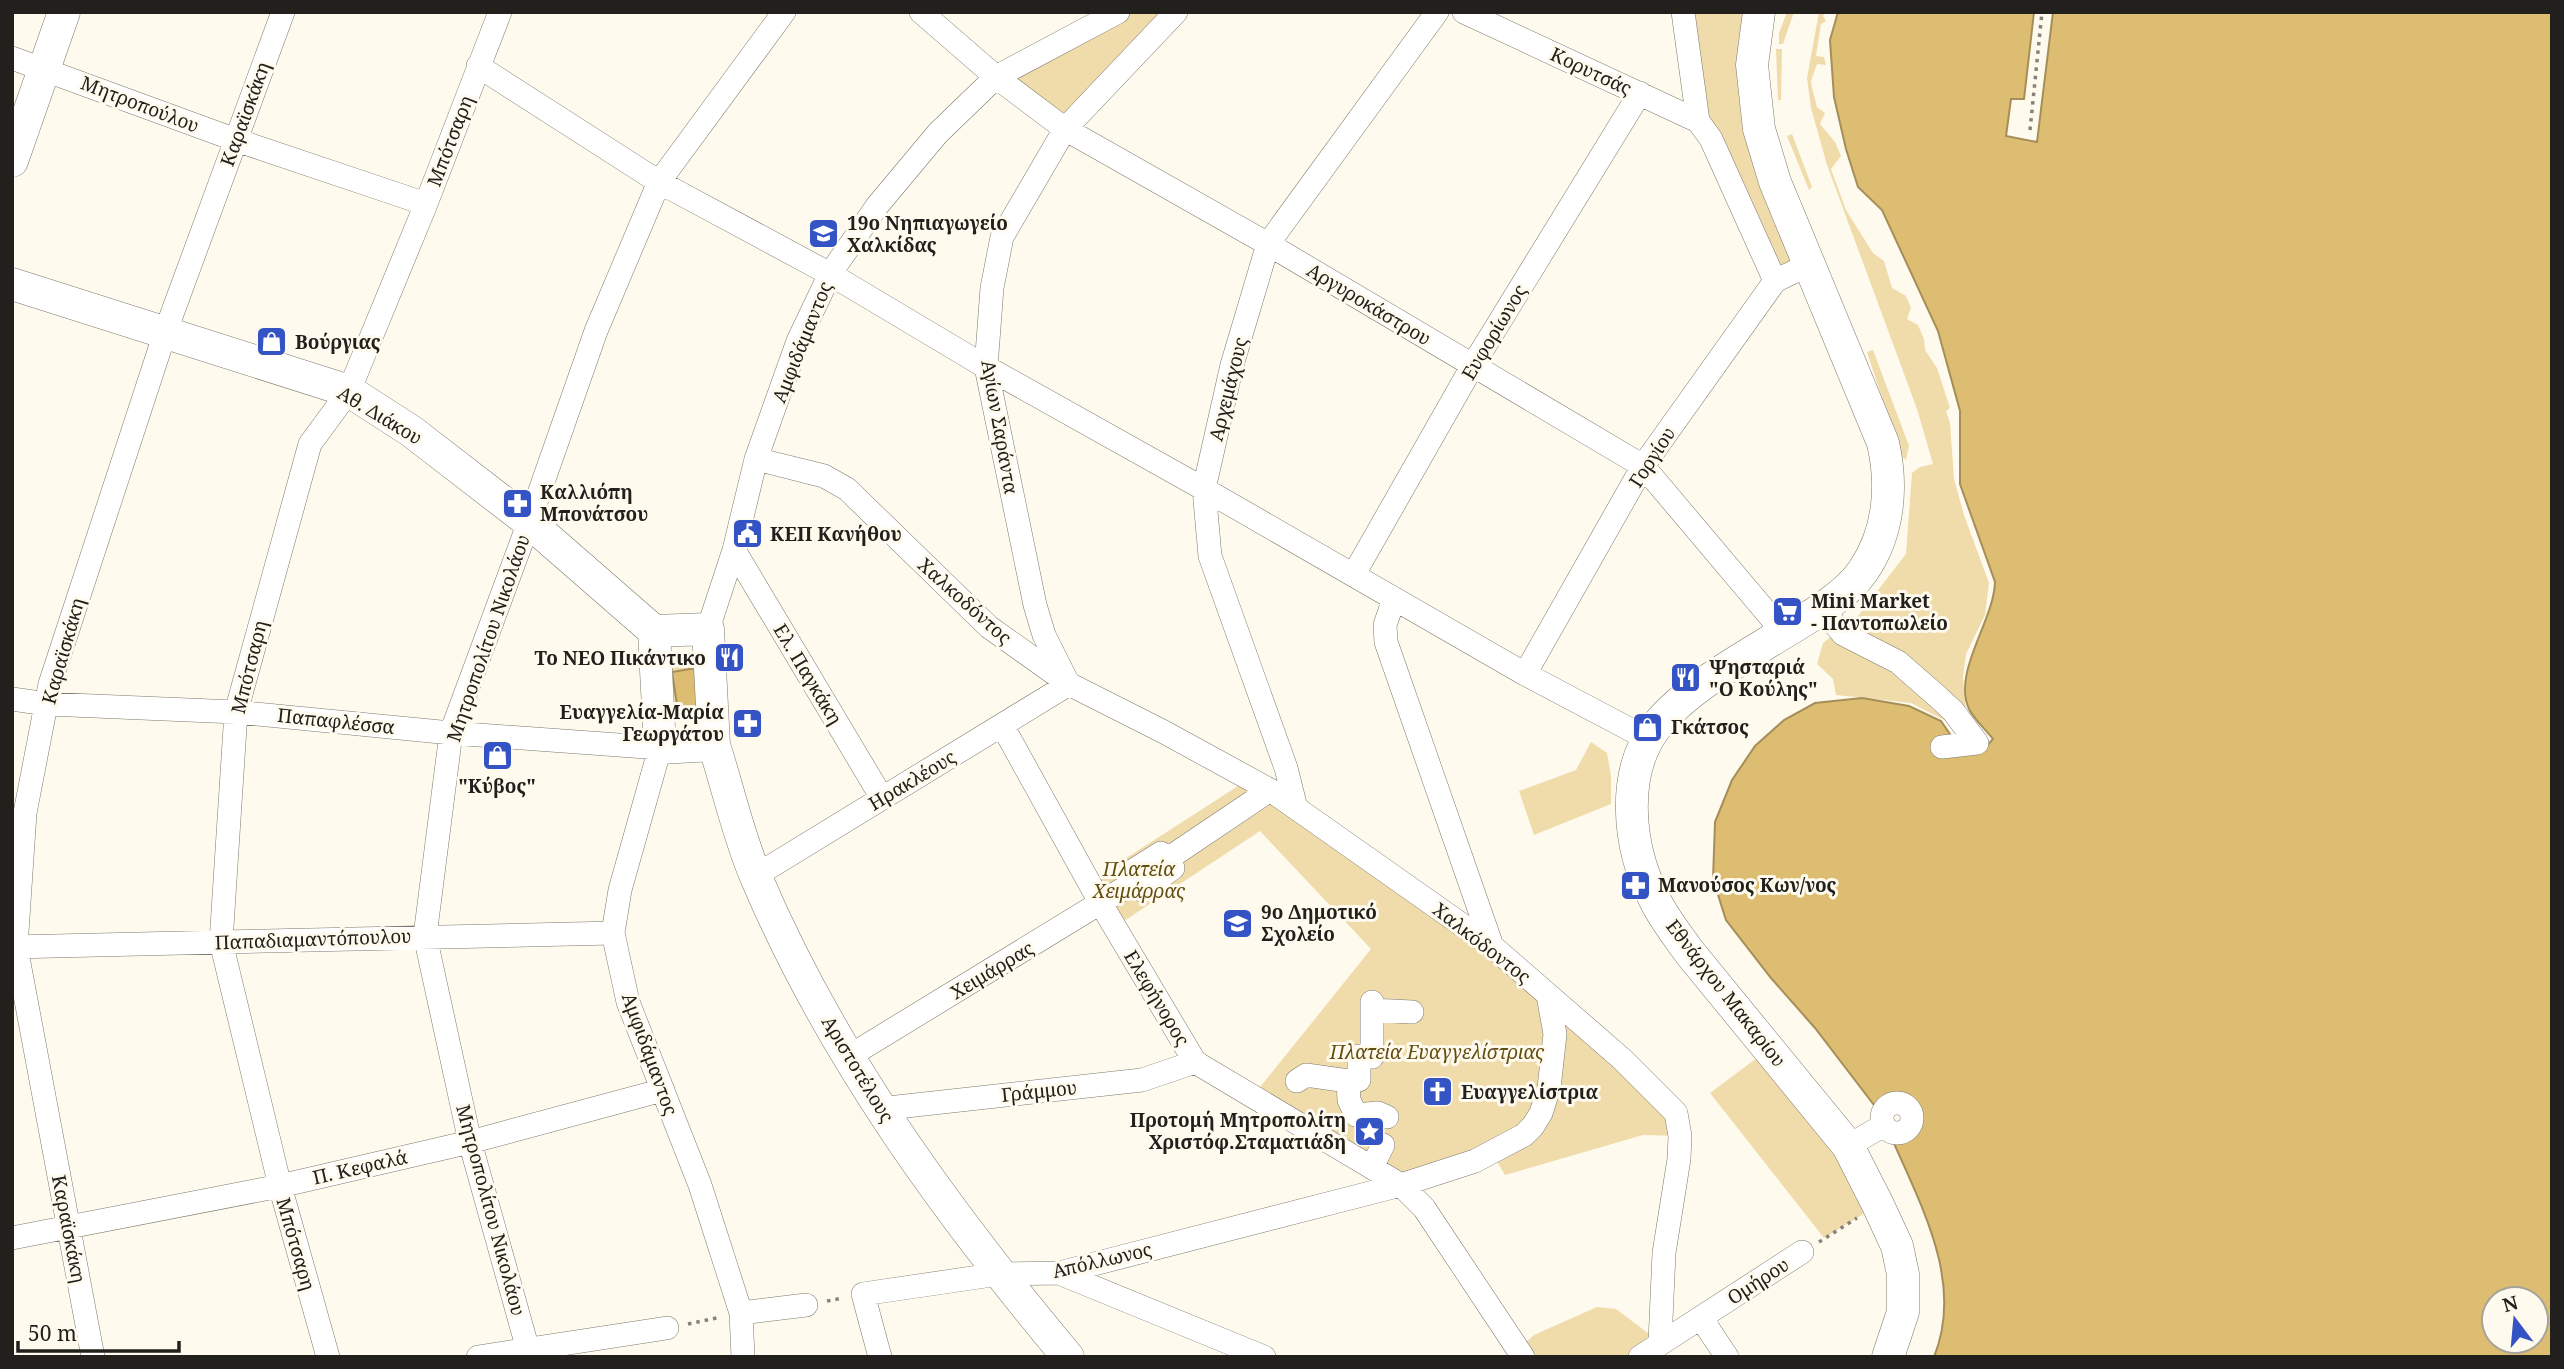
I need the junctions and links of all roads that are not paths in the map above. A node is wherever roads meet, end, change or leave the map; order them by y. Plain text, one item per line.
1 (64, 12) edge
2 (283, 12) edge
3 (500, 12) edge
4 (784, 12) edge
5 (920, 12) edge
6 (1118, 12) edge
7 (1176, 12) edge
8 (1437, 12) edge
9 (1464, 12) edge
10 (1683, 12) edge
11 (1759, 12) edge
12 (12, 58) edge
13 (478, 66) junction
14 (44, 69) junction
15 (996, 77) junction
16 (1640, 93) junction
17 (1065, 129) junction
18 (1704, 130) junction
19 (236, 141) junction
20 (12, 162) edge
21 (659, 182) junction
22 (426, 204) junction
23 (1268, 244) junction
24 (1808, 265) junction
25 (830, 274) junction
26 (1775, 281) junction
27 (12, 284) edge
28 (164, 333) junction
29 (1473, 365) junction
30 (986, 368) junction
31 (349, 391) junction
32 (756, 459) junction
33 (1643, 466) junction
34 (1204, 489) junction
35 (529, 522) junction
36 (734, 550) junction
37 (1353, 574) junction
38 (1394, 598) junction
39 (1821, 608) junction
40 (708, 629) junction
41 (654, 631) junction
42 (1784, 633) junction
43 (1525, 674) junction
44 (1069, 684) junction
45 (12, 699) edge
46 (47, 704) junction
47 (236, 712) junction
48 (1002, 725) junction
49 (451, 733) junction
50 (1648, 739) junction
51 (714, 745) junction
52 (1942, 747) dead end
53 (660, 748) junction
54 (1270, 790) junction
55 (883, 798) junction
56 (1296, 808) junction
57 (755, 876) junction
58 (1101, 904) junction
59 (613, 933) junction
60 (425, 936) junction
61 (221, 942) junction
62 (1492, 946) junction
63 (14, 947) edge
64 (1548, 995) junction
65 (1412, 1013) dead end
66 (848, 1057) junction
67 (1195, 1062) junction
68 (1348, 1081) junction
69 (663, 1090) junction
70 (1289, 1096) junction
71 (879, 1109) junction
72 (1387, 1117) dead end
73 (1884, 1125) dead end
74 (470, 1142) junction
75 (1383, 1145) dead end
76 (1848, 1146) junction
77 (1372, 1167) junction
78 (1401, 1185) junction
79 (280, 1186) junction
80 (68, 1228) junction
81 (12, 1238) edge
82 (1802, 1252) road end
83 (1059, 1273) junction
84 (999, 1274) junction
85 (806, 1305) road end
86 (741, 1314) junction
87 (1701, 1318) junction
88 (667, 1328) road end
89 (1660, 1342) junction
90 (529, 1352) edge
91 (93, 1357) edge
92 (328, 1357) edge
93 (478, 1357) edge
94 (743, 1357) edge
95 (880, 1357) edge
96 (1068, 1357) edge
97 (1264, 1357) edge
98 (1523, 1357) edge
99 (1640, 1357) edge
100 (1727, 1357) edge
101 (1888, 1357) edge

1 - 14 street
2 - 19 street, Καραϊσκάκη
3 - 13 street, Μπότσαρη
4 - 21 street, Μητροπολίτου Νικολάου
5 - 15 street, Αργυροκάστρου
6 - 15 street, Αμφιδάμαντος
7 - 17 street, Αγίων Σαράντα
8 - 23 street, Αρχεμάχους
9 - 16 street, Κορυτσάς
10 - 18 street
11 - 24 street
12 - 14 street, Μητροπούλου
13 - 21 street
13 - 22 street, Μπότσαρη
14 - 19 street, Μητροπούλου
14 - 20 street
15 - 17 street, Αργυροκάστρου
15 - 25 street, Αμφιδάμαντος
16 - 18 street, Κορυτσάς
16 - 29 street, Ευφορίωνος
17 - 23 street, Αργυροκάστρου
17 - 30 street, Αγίων Σαράντα
18 - 26 street
19 - 22 street, Μητροπούλου
19 - 28 street, Καραϊσκάκη
21 - 25 street
21 - 35 street, Μητροπολίτου Νικολάου
22 - 31 street, Μπότσαρη
23 - 29 street, Αργυροκάστρου
23 - 34 street, Αρχεμάχους
24 - 26 street, Γοργίου
24 - 39 street, Εθνάρχου Μακαρίου
25 - 30 street
25 - 32 street, Αμφιδάμαντος
26 - 33 street, Γοργίου
27 - 28 street, Αθ. Διάκου
28 - 31 street, Αθ. Διάκου
28 - 46 street, Καραϊσκάκη
29 - 33 street, Αργυροκάστρου
29 - 37 street, Ευφορίωνος
30 - 34 street
30 - 44 street, Αγίων Σαράντα
31 - 35 street, Αθ. Διάκου
31 - 47 street, Μπότσαρη
32 - 36 street, Αμφιδάμαντος
32 - 44 street, Χαλκοδόντος
33 - 42 street, Αργυροκάστρου
33 - 43 street, Γοργίου
34 - 37 street
34 - 56 street, Αρχεμάχους
35 - 41 street, Αθ. Διάκου
35 - 49 street, Μητροπολίτου Νικολάου
36 - 40 street, Αμφιδάμαντος
36 - 55 street, Ελ. Παγκάκη
37 - 38 street
38 - 43 street
38 - 62 street
39 - 42 street, Εθνάρχου Μακαρίου
39 - 52 street
40 - 41 street
40 - 51 street, Αριστοτέλους
41 - 53 street
42 - 50 street, Εθνάρχου Μακαρίου
43 - 50 street
44 - 48 street, Ηρακλέους
44 - 54 street, Χαλκόδοντος
45 - 46 street, Παπαφλέσσα
46 - 47 street, Παπαφλέσσα
46 - 63 street, Καραϊσκάκη
47 - 49 street, Παπαφλέσσα
47 - 61 street, Μπότσαρη
48 - 55 street, Ηρακλέους
48 - 58 street, Ελεφήνορος
49 - 53 street, Παπαφλέσσα
49 - 60 street, Μητροπολίτου Νικολάου
50 - 76 street, Εθνάρχου Μακαρίου
51 - 53 street
51 - 57 street, Αριστοτέλους
53 - 59 street, Αμφιδάμαντος
54 - 56 street, Χαλκόδοντος
54 - 58 street, Χειμάρρας
55 - 57 street, Ηρακλέους
56 - 62 street, Χαλκόδοντος
57 - 66 street, Αριστοτέλους
58 - 66 street, Χειμάρρας
58 - 67 street, Ελεφήνορος
59 - 60 street, Παπαδιαμαντόπουλου
59 - 69 street, Αμφιδάμαντος
60 - 61 street, Παπαδιαμαντόπουλου
60 - 74 street, Μητροπολίτου Νικολάου
61 - 63 street, Παπαδιαμαντόπουλου
61 - 79 street, Μπότσαρη
62 - 64 street, Χαλκόδοντος
63 - 80 street, Καραϊσκάκη
64 - 78 street, Απόλλωνος
64 - 89 street, Χαλκόδοντος
65 - 68 street
66 - 71 street, Αριστοτέλους
67 - 70 street, Ελεφήνορος
67 - 71 street, Γράμμου
68 - 70 street
68 - 72 street
69 - 74 street, Π. Κεφαλά
69 - 86 street, Αμφιδάμαντος
70 - 77 street, Ελεφήνορος
71 - 84 street, Αριστοτέλους
73 - 76 street
74 - 79 street, Π. Κεφαλά
74 - 90 street, Μητροπολίτου Νικολάου
75 - 77 street
76 - 101 street, Εθνάρχου Μακαρίου
77 - 78 street, Ελεφήνορος
78 - 83 street, Απόλλωνος
78 - 98 street, Ελεφήνορος
79 - 80 street, Π. Κεφαλά
79 - 92 street, Μπότσαρη
80 - 81 street, Π. Κεφαλά
80 - 91 street, Καραϊσκάκη
82 - 87 street, Ομήρου
83 - 84 street, Απόλλωνος
83 - 97 street
84 - 95 street, Απόλλωνος
84 - 96 street, Αριστοτέλους
85 - 86 street
86 - 94 street, Αμφιδάμαντος
87 - 89 street, Ομήρου
87 - 100 street
88 - 90 street
89 - 99 street, Ομήρου
90 - 93 street

